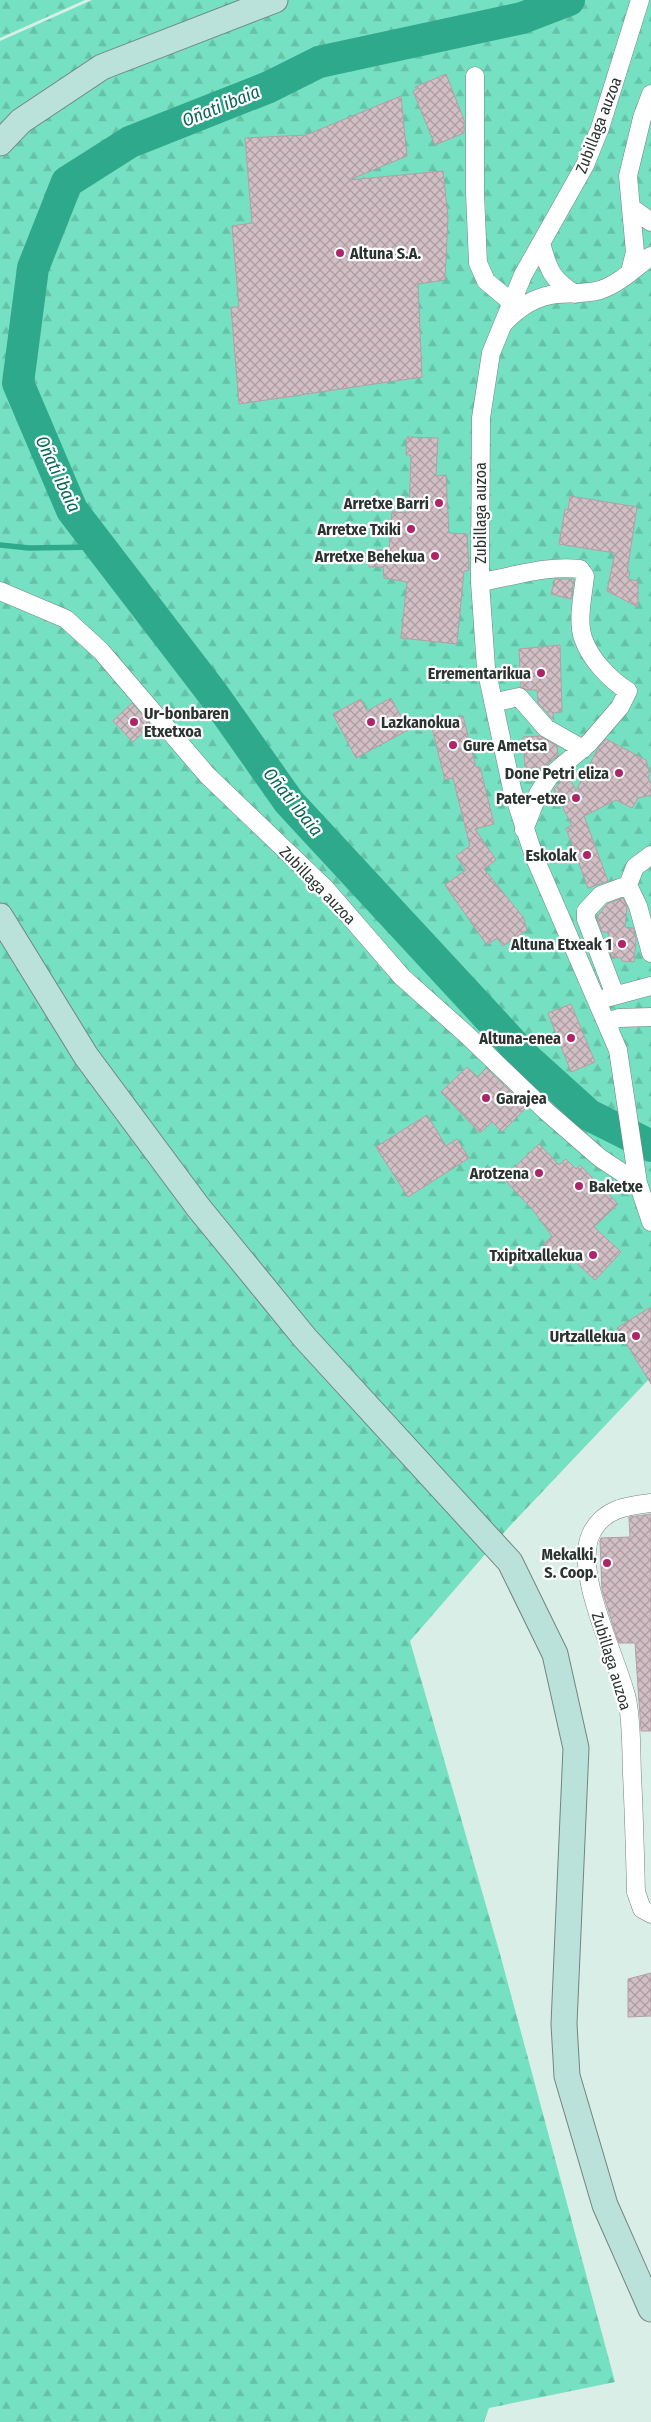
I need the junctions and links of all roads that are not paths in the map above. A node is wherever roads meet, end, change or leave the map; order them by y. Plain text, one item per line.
1 (275, 0) edge
2 (640, 0) edge
3 (475, 76) dead end
4 (651, 94) edge
5 (0, 143) edge
6 (632, 208) junction
7 (651, 222) edge
8 (542, 243) junction
9 (651, 256) edge
10 (630, 272) junction
11 (575, 294) junction
12 (510, 301) junction
13 (501, 326) junction
14 (480, 582) junction
15 (0, 590) edge
16 (501, 702) dead end
17 (583, 749) junction
18 (524, 830) junction
19 (651, 855) edge
20 (628, 885) junction
21 (0, 916) edge
22 (651, 953) edge
23 (651, 986) edge
24 (616, 995) junction
25 (598, 1000) junction
26 (651, 1017) edge
27 (607, 1022) junction
28 (638, 1183) junction
29 (651, 1222) edge
30 (651, 1503) edge
31 (651, 1914) edge
32 (651, 2309) edge

1 - 5 main road
2 - 8 street, Zubillaga auzoa
3 - 12 street
4 - 6 street
6 - 7 street
6 - 10 street
8 - 11 street
8 - 12 street, Zubillaga auzoa
9 - 10 street, Zubillaga auzoa
10 - 11 street, Zubillaga auzoa
11 - 13 street, Zubillaga auzoa
12 - 13 street, Zubillaga auzoa
13 - 14 street, Zubillaga auzoa
14 - 17 street, Zubillaga auzoa
14 - 18 street, Zubillaga auzoa
15 - 28 street, Zubillaga auzoa
16 - 17 street
17 - 18 street, Zubillaga auzoa
18 - 25 street, Zubillaga auzoa
19 - 20 street
20 - 22 street
20 - 24 street
21 - 32 main road
23 - 24 street
24 - 25 street
25 - 27 street, Zubillaga auzoa
26 - 27 street
27 - 28 street, Zubillaga auzoa
28 - 29 street, Zubillaga auzoa
30 - 31 street, Zubillaga auzoa

